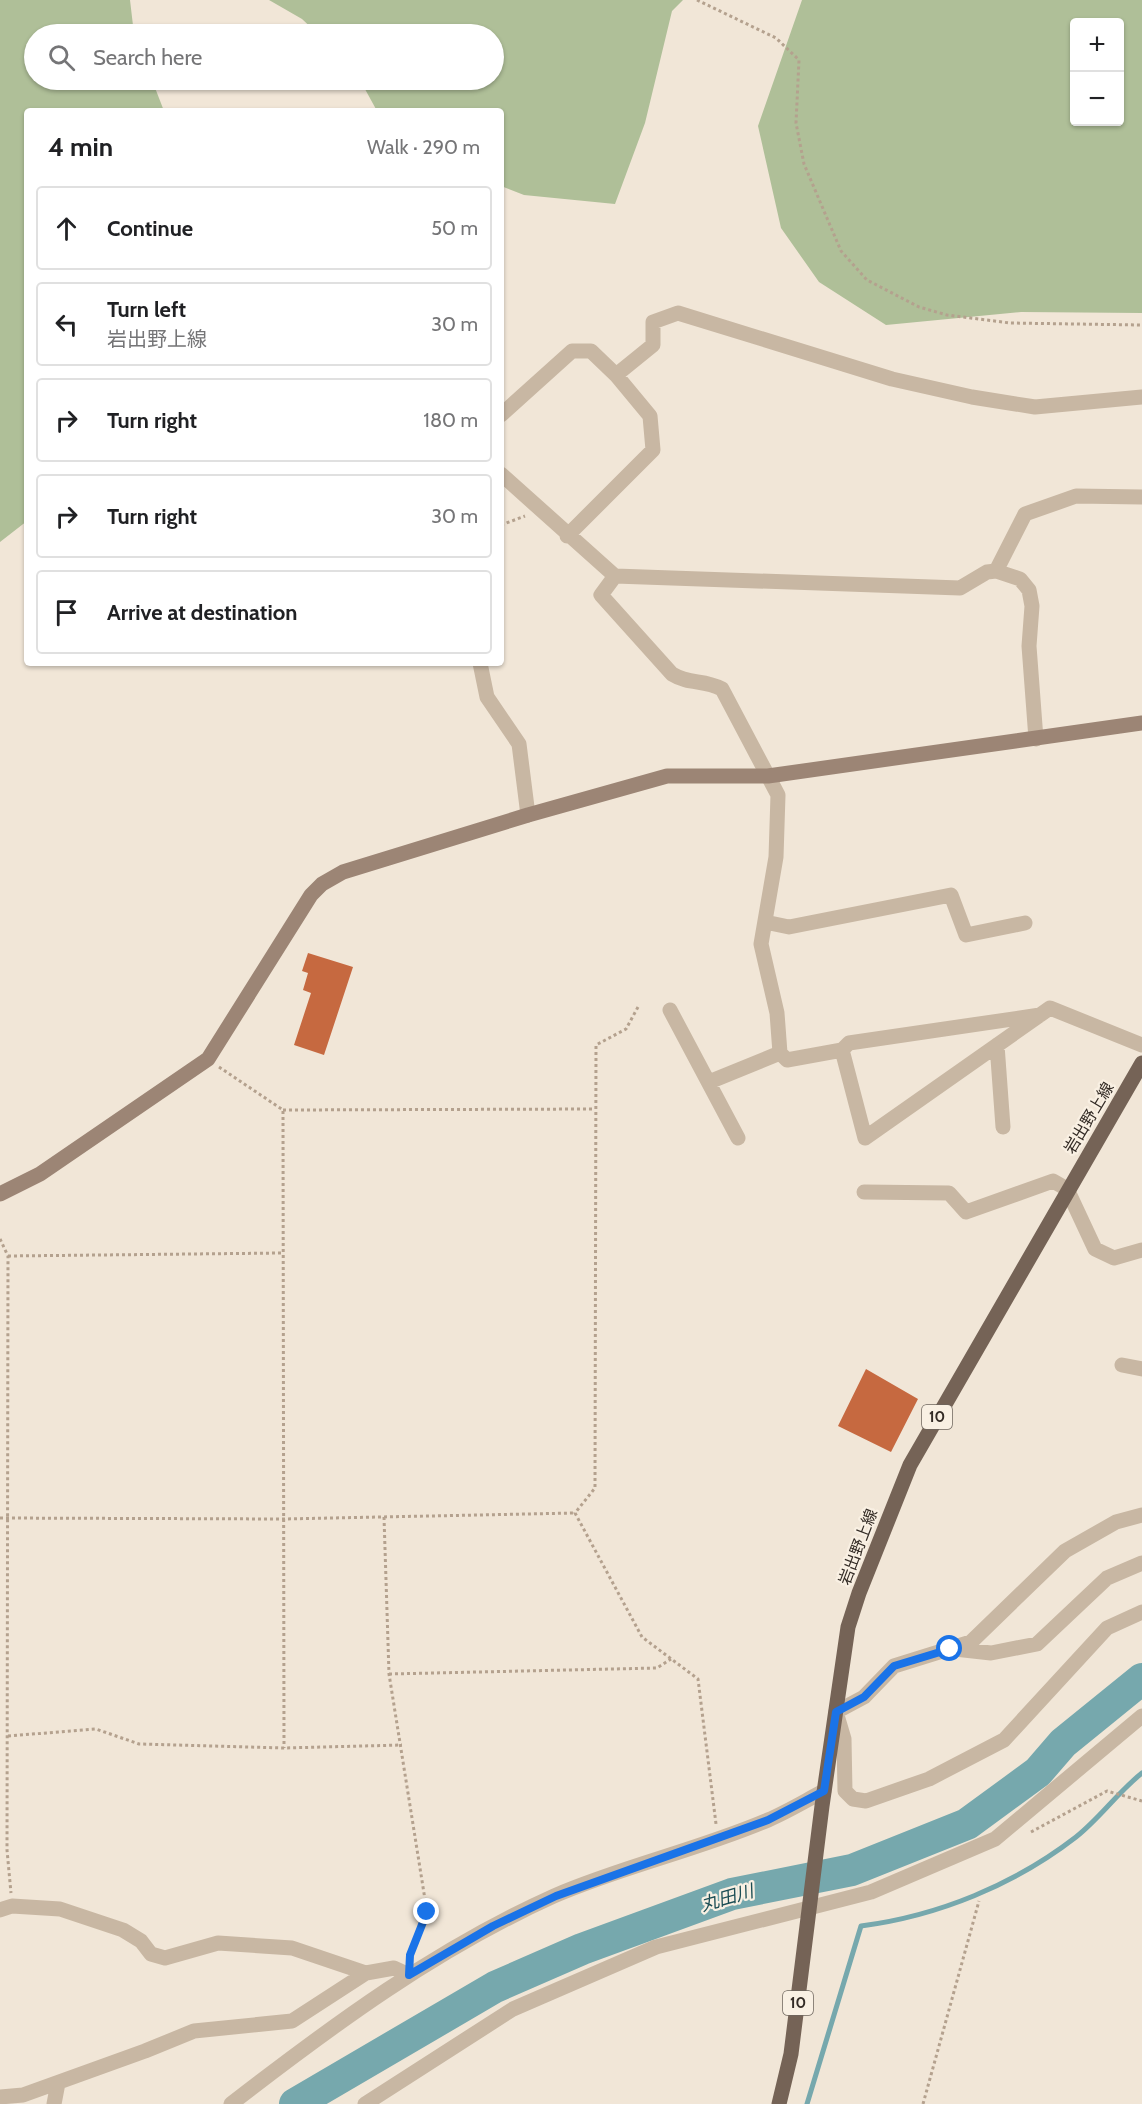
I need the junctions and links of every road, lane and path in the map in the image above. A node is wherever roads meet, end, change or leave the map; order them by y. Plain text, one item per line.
1 (697, 0) edge
2 (1142, 325) edge
3 (616, 375) junction
4 (1142, 397) edge
5 (504, 412) edge
6 (504, 477) edge
7 (1142, 497) edge
8 (537, 507) junction
9 (504, 524) edge
10 (567, 536) junction
11 (996, 571) junction
12 (615, 576) junction
13 (481, 666) edge
14 (1142, 723) edge
15 (1036, 739) junction
16 (768, 776) junction
17 (528, 814) junction
18 (765, 922) junction
19 (1024, 923) dead end
20 (639, 1007) dead end
21 (670, 1010) dead end
22 (1040, 1015) junction
23 (1142, 1045) edge
24 (997, 1046) junction
25 (842, 1050) junction
26 (780, 1053) junction
27 (208, 1059) junction
28 (1142, 1063) edge
29 (709, 1082) junction
30 (595, 1109) junction
31 (283, 1110) junction
32 (1003, 1127) dead end
33 (738, 1138) dead end
34 (1067, 1189) junction
35 (864, 1192) dead end
36 (0, 1194) edge
37 (0, 1239) edge
38 (1142, 1250) edge
39 (283, 1253) junction
40 (8, 1256) junction
41 (1122, 1365) dead end
42 (1142, 1369) edge
43 (575, 1513) junction
44 (1142, 1515) edge
45 (384, 1516) junction
46 (0, 1518) edge
47 (6, 1518) junction
48 (284, 1519) junction
49 (1142, 1563) edge
50 (1142, 1612) edge
51 (950, 1649) junction
52 (672, 1659) junction
53 (389, 1674) junction
54 (836, 1712) junction
55 (1142, 1716) edge
56 (8, 1736) junction
57 (402, 1745) junction
58 (285, 1748) junction
59 (823, 1799) junction
60 (1142, 1801) edge
61 (1024, 1835) dead end
62 (718, 1838) junction
63 (979, 1901) dead end
64 (810, 1905) junction
65 (6, 1908) edge
66 (366, 1973) junction
67 (409, 1975) junction
68 (58, 2083) junction
69 (0, 2097) edge
70 (54, 2104) edge
71 (231, 2104) edge
72 (365, 2104) edge
73 (779, 2104) edge
74 (923, 2104) edge

1 - 2 path
3 - 4 street
3 - 5 street
3 - 10 street
6 - 8 street
7 - 11 street
8 - 9 path
8 - 10 street
10 - 12 street
11 - 12 street
11 - 15 street
12 - 16 street
13 - 17 street
14 - 15 street
15 - 16 street
16 - 17 street
16 - 18 street
17 - 27 street
18 - 19 street
18 - 26 street
20 - 30 path
21 - 29 street
22 - 23 street
22 - 24 street
22 - 25 street
24 - 25 street
24 - 32 street
25 - 26 street
26 - 29 street
27 - 31 path
27 - 36 street
28 - 34 main road, 岩出野上線 / 10
29 - 33 street
30 - 31 path
30 - 43 path
31 - 39 path
34 - 35 street
34 - 38 street
34 - 54 main road, 岩出野上線 / 10
37 - 40 path
39 - 40 path
39 - 48 path
40 - 47 path
41 - 42 street
43 - 45 path
43 - 52 path
44 - 51 street
45 - 48 path
45 - 53 path
46 - 47 path
47 - 48 path
47 - 56 path
48 - 58 path
49 - 51 street
50 - 54 street
51 - 54 street
52 - 53 path
52 - 62 path
53 - 57 path
54 - 59 main road, 岩出野上線 / 10
55 - 64 street
56 - 58 path
56 - 65 path
57 - 58 path
57 - 67 path
59 - 62 street
59 - 64 main road, 岩出野上線 / 10
60 - 61 path
62 - 67 street
63 - 74 path
64 - 72 street
64 - 73 main road, 岩出野上線 / 10
65 - 66 street
66 - 67 street
66 - 68 street
67 - 71 street
68 - 69 street
68 - 70 street

